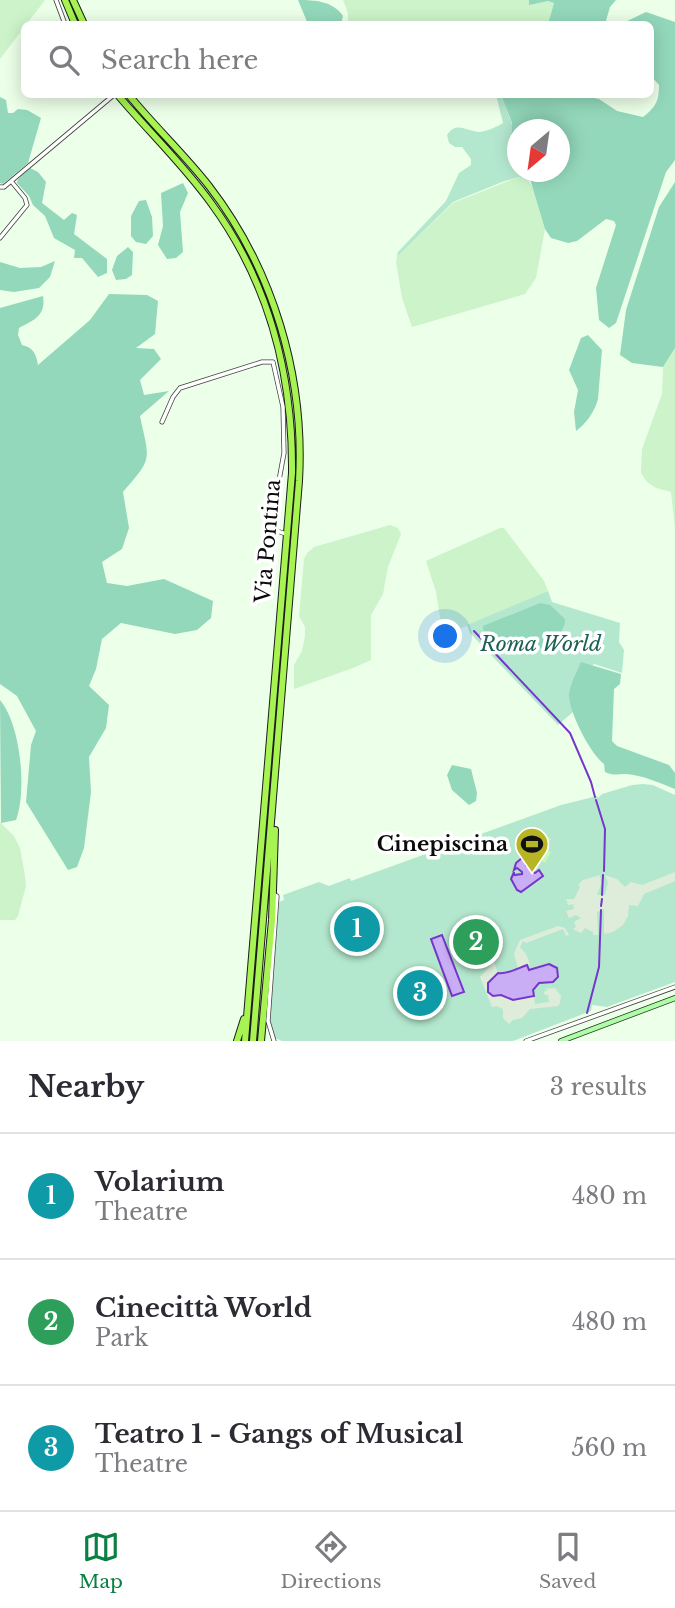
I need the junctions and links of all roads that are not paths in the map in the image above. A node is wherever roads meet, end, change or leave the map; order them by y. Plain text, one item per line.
1 (55, 0) edge
2 (65, 0) edge
3 (74, 0) edge
4 (64, 21) edge
5 (74, 21) edge
6 (82, 21) edge
7 (107, 98) edge
8 (120, 98) edge
9 (132, 98) edge
10 (11, 181) junction
11 (0, 187) edge
12 (0, 238) edge
13 (162, 422) dead end
14 (286, 534) junction
15 (276, 764) junction
16 (273, 894) junction
17 (675, 987) edge
18 (675, 998) edge
19 (248, 1004) junction
20 (237, 1041) edge
21 (245, 1041) edge
22 (253, 1041) edge
23 (261, 1041) edge
24 (274, 1041) edge
25 (526, 1041) edge
26 (561, 1041) edge

1 - 4 street
2 - 5 highway
3 - 6 highway
7 - 10 street
8 - 14 highway, Via Pontina
9 - 15 highway, Via Pontina
10 - 11 street
10 - 12 street
13 - 14 street
14 - 19 highway, Via Pontina
15 - 16 highway
15 - 22 highway, Via Pontina
16 - 23 highway
16 - 24 street
17 - 25 street
18 - 26 street
19 - 20 highway
19 - 21 highway, Via Pontina

